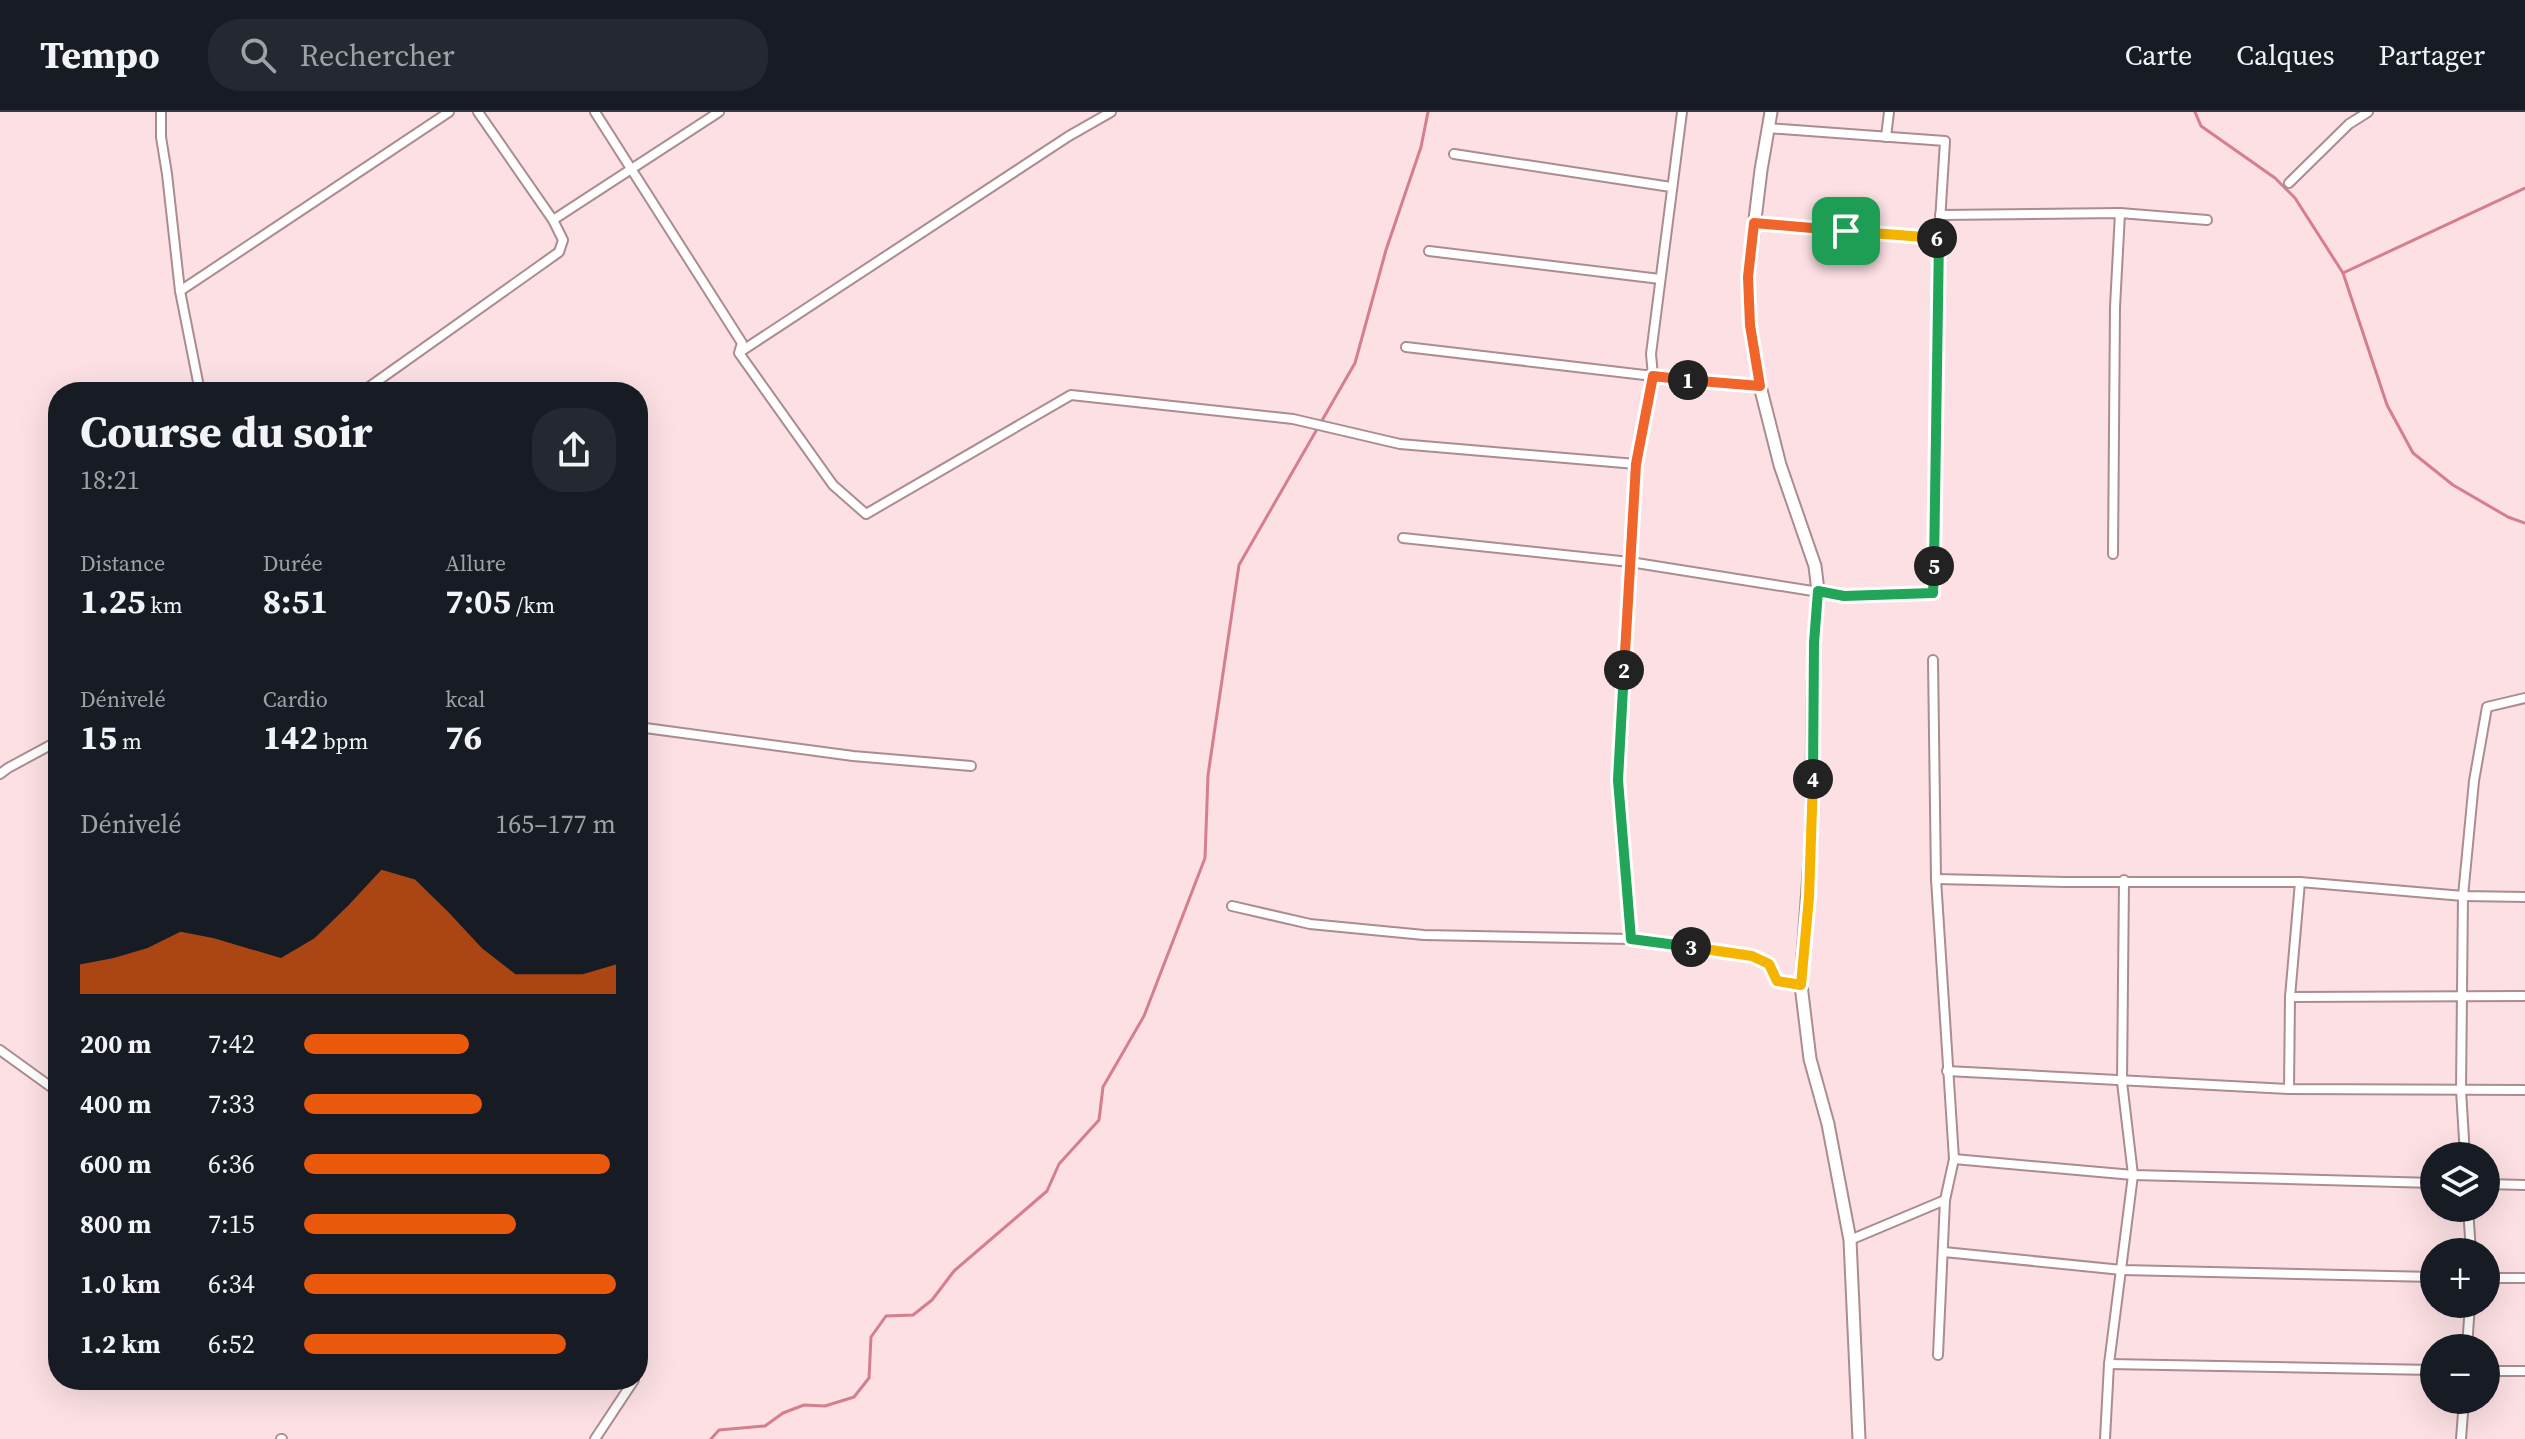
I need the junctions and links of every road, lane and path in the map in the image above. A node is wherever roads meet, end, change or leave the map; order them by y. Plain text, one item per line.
1 (161, 112) edge
2 (449, 112) edge
3 (478, 112) edge
4 (595, 112) edge
5 (719, 112) edge
6 (1111, 112) edge
7 (1682, 112) edge
8 (1771, 112) edge
9 (1889, 112) edge
10 (2368, 112) edge
11 (705, 116) edge
12 (1767, 128) junction
13 (1886, 137) junction
14 (1454, 154) dead end
15 (630, 168) junction
16 (2289, 183) dead end
17 (1671, 187) junction
18 (2120, 213) junction
19 (1940, 215) junction
20 (553, 220) junction
21 (2207, 220) dead end
22 (1754, 223) junction
23 (1939, 238) junction
24 (1429, 251) dead end
25 (1660, 279) junction
26 (180, 291) junction
27 (1406, 347) dead end
28 (739, 353) junction
29 (1653, 376) junction
30 (198, 382) edge
31 (376, 382) edge
32 (1760, 386) junction
33 (1636, 464) junction
34 (1403, 538) dead end
35 (2113, 554) dead end
36 (1630, 562) junction
37 (1818, 591) junction
38 (1933, 660) dead end
39 (2525, 698) edge
40 (648, 728) edge
41 (48, 746) edge
42 (971, 766) dead end
43 (0, 774) edge
44 (1936, 879) junction
45 (2124, 880) junction
46 (2300, 882) junction
47 (2463, 896) junction
48 (2525, 897) edge
49 (1232, 906) dead end
50 (1631, 939) junction
51 (1801, 985) junction
52 (2462, 996) junction
53 (2525, 996) edge
54 (2290, 997) junction
55 (0, 1050) edge
56 (1947, 1071) junction
57 (2122, 1082) junction
58 (48, 1085) edge
59 (2289, 1089) junction
60 (2461, 1090) junction
61 (2525, 1090) edge
62 (2464, 1142) edge
63 (1954, 1159) junction
64 (2133, 1175) junction
65 (2420, 1183) edge
66 (2500, 1184) edge
67 (2525, 1185) edge
68 (1945, 1200) junction
69 (1850, 1240) junction
70 (1944, 1252) junction
71 (2122, 1270) junction
72 (2420, 1277) edge
73 (2500, 1278) edge
74 (2525, 1278) edge
75 (1938, 1355) dead end
76 (2109, 1364) junction
77 (2420, 1370) edge
78 (2500, 1371) edge
79 (2525, 1371) edge
80 (627, 1390) edge
81 (2463, 1414) edge
82 (595, 1439) edge
83 (1859, 1439) edge
84 (2105, 1439) edge
85 (2461, 1439) edge

1 - 26 street
2 - 26 street
3 - 20 street
4 - 15 street
5 - 11 street
6 - 28 street
7 - 17 street
8 - 12 street
9 - 13 street
10 - 16 street
11 - 15 street
12 - 13 street
12 - 22 street
13 - 19 street
14 - 17 street
15 - 20 street
15 - 28 street
17 - 25 street
18 - 19 street
18 - 21 street
18 - 35 street
19 - 23 street
20 - 31 street
22 - 23 street
22 - 32 street
23 - 37 street
24 - 25 street
25 - 29 street
26 - 30 street
27 - 29 street
28 - 33 street
29 - 32 street
29 - 33 street
32 - 37 street
33 - 36 street
34 - 36 street
36 - 37 street
36 - 50 street
37 - 51 street
38 - 44 street
39 - 47 street
40 - 42 street
41 - 43 street
44 - 45 street
44 - 56 street
45 - 46 street
45 - 57 street
46 - 47 street
46 - 54 street
47 - 48 street
47 - 52 street
49 - 50 street
50 - 51 street
51 - 69 street
52 - 53 street
52 - 54 street
52 - 60 street
54 - 59 street
55 - 58 street
56 - 57 street
56 - 63 street
57 - 59 street
57 - 64 street
59 - 60 street
60 - 61 street
60 - 62 street
63 - 64 street
63 - 68 street
64 - 65 street
64 - 71 street
66 - 67 street
68 - 69 street
68 - 70 street
69 - 83 street
70 - 71 street
70 - 75 street
71 - 72 street
71 - 76 street
73 - 74 street
76 - 77 street
76 - 84 street
78 - 79 street
80 - 82 street
81 - 85 street

